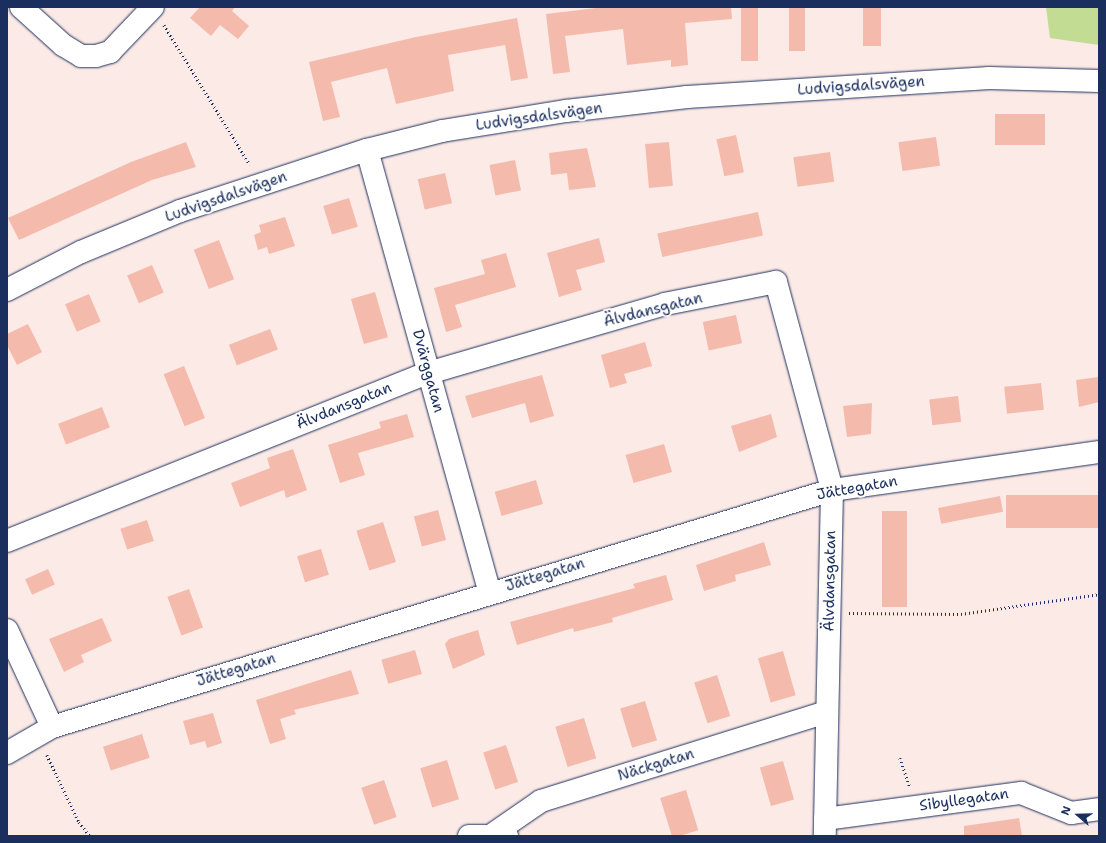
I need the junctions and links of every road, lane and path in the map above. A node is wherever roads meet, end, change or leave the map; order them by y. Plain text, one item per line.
1 (21, 7) edge
2 (157, 14) edge
3 (1099, 81) edge
4 (367, 150) junction
5 (261, 184) junction
6 (7, 290) edge
7 (428, 373) junction
8 (1099, 452) edge
9 (832, 490) junction
10 (7, 541) edge
11 (489, 591) junction
12 (1099, 594) edge
13 (829, 613) junction
14 (7, 630) edge
15 (826, 712) junction
16 (52, 726) junction
17 (7, 753) edge
18 (900, 758) dead end
19 (917, 806) junction
20 (1099, 809) edge
21 (825, 828) edge
22 (500, 835) edge
23 (469, 836) edge

1 - 2 street
2 - 5 path
3 - 4 street, Ludvigsdalsvägen
4 - 5 street, Ludvigsdalsvägen
4 - 7 street, Dvärggatan
5 - 6 street, Ludvigsdalsvägen
7 - 9 street, Älvdansgatan
7 - 10 street, Älvdansgatan
7 - 11 street, Dvärggatan
8 - 9 street, Jättegatan
9 - 11 street, Jättegatan
9 - 13 street, Älvdansgatan
11 - 16 street, Jättegatan
12 - 13 path
13 - 15 street, Älvdansgatan
14 - 16 street
15 - 21 street, Älvdansgatan
15 - 22 street, Näckgatan
16 - 17 street, Jättegatan
18 - 19 path
19 - 20 street, Sibyllegatan
19 - 21 street, Sibyllegatan
22 - 23 street

